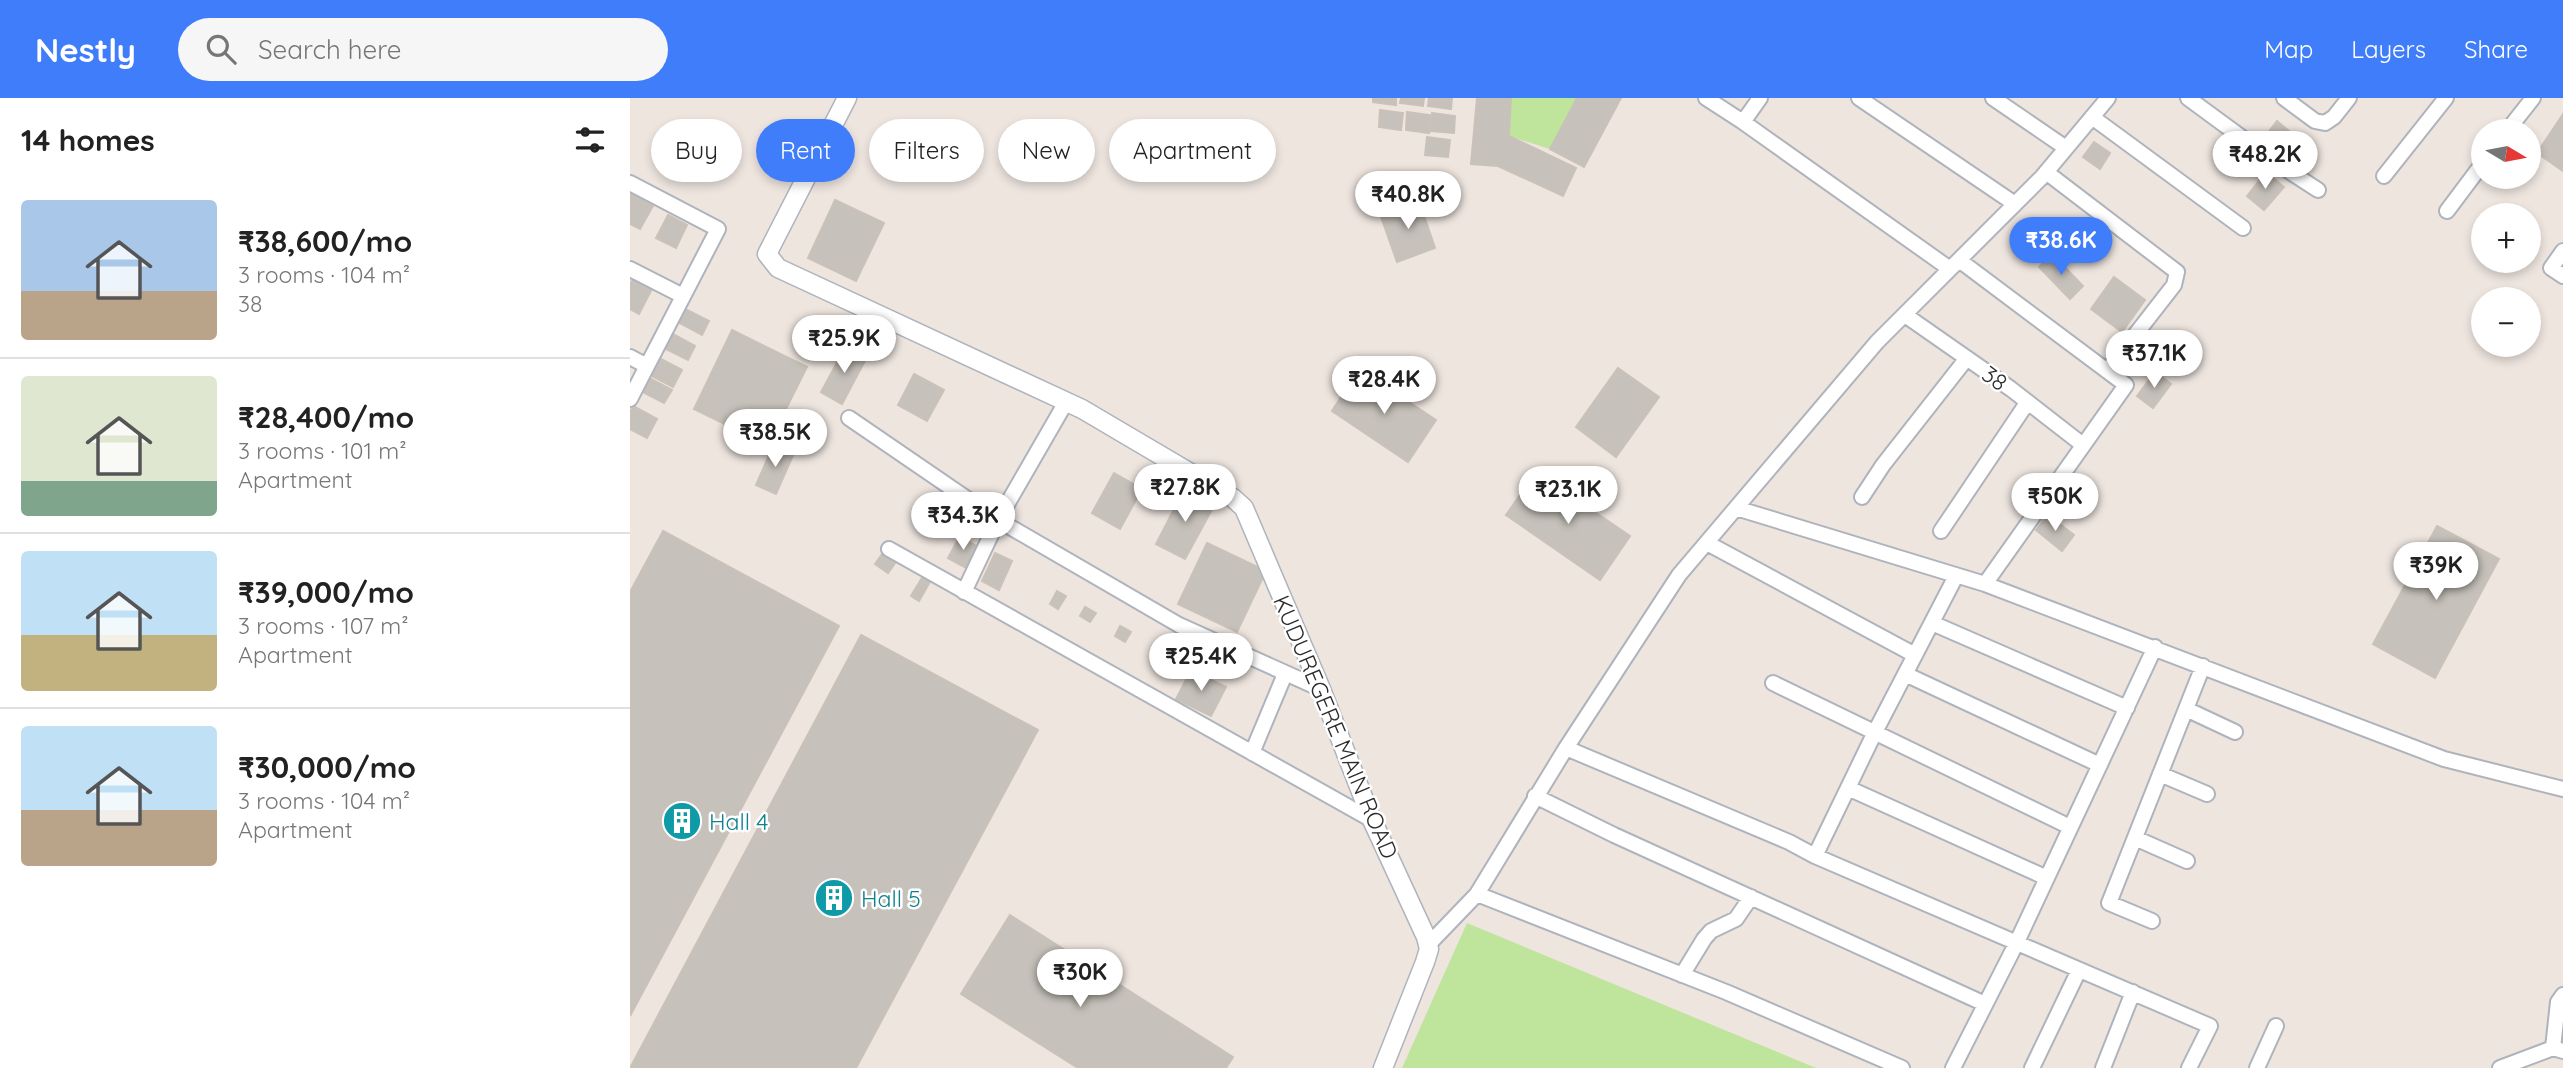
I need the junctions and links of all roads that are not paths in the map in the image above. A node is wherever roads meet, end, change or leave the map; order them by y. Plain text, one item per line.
1 (846, 98) edge
2 (1706, 98) edge
3 (1760, 98) edge
4 (1859, 98) edge
5 (1993, 98) edge
6 (2108, 98) edge
7 (2188, 98) edge
8 (2284, 98) edge
9 (2349, 98) edge
10 (2446, 98) edge
11 (2533, 98) edge
12 (2092, 117) junction
13 (2516, 119) edge
14 (1744, 122) junction
15 (2066, 148) junction
16 (2046, 172) junction
17 (2384, 176) dead end
18 (2471, 179) edge
19 (630, 183) edge
20 (2318, 190) dead end
21 (2015, 204) junction
22 (2448, 211) dead end
23 (2242, 228) dead end
24 (2563, 251) edge
25 (1955, 264) junction
26 (630, 269) edge
27 (2563, 276) edge
28 (683, 296) junction
29 (1905, 315) junction
30 (630, 357) edge
31 (1967, 358) junction
32 (647, 366) junction
33 (2107, 371) junction
34 (630, 399) edge
35 (1066, 402) junction
36 (2027, 402) junction
37 (849, 418) dead end
38 (2083, 444) junction
39 (1862, 497) dead end
40 (1736, 508) junction
41 (998, 520) junction
42 (1941, 531) dead end
43 (1707, 543) junction
44 (889, 549) dead end
45 (1956, 576) junction
46 (1986, 584) junction
47 (964, 592) junction
48 (1931, 623) junction
49 (2155, 648) junction
50 (1915, 655) junction
51 (2203, 666) junction
52 (1285, 674) junction
53 (1905, 674) junction
54 (1773, 683) dead end
55 (1321, 689) junction
56 (2127, 708) junction
57 (2186, 709) junction
58 (1875, 732) junction
59 (2235, 732) dead end
60 (1566, 748) junction
61 (1252, 753) junction
62 (2100, 765) junction
63 (2160, 774) junction
64 (1848, 788) junction
65 (2563, 789) edge
66 (2207, 794) dead end
67 (1535, 796) junction
68 (1372, 820) junction
69 (2070, 827) junction
70 (2135, 838) junction
71 (1815, 856) junction
72 (2188, 861) dead end
73 (2046, 878) junction
74 (1477, 894) junction
75 (1751, 897) junction
76 (2152, 921) dead end
77 (2016, 944) junction
78 (1428, 945) junction
79 (2079, 970) junction
80 (1682, 975) junction
81 (2133, 992) junction
82 (2563, 995) edge
83 (1985, 1004) junction
84 (2276, 1026) dead end
85 (2558, 1050) edge
86 (1383, 1068) edge
87 (1902, 1068) edge
88 (1953, 1068) edge
89 (2032, 1068) edge
90 (2103, 1068) edge
91 (2189, 1068) edge
92 (2257, 1068) edge
93 (2500, 1068) edge

1 - 35 street, KUDUREGERE MAIN ROAD
2 - 14 street
3 - 14 street
4 - 21 street
5 - 15 street
6 - 12 street
7 - 20 street
8 - 9 street
10 - 17 street
11 - 13 street
12 - 15 street
12 - 23 street
14 - 25 street
15 - 16 street
16 - 21 street
16 - 33 street
18 - 22 street
19 - 28 street
21 - 25 street
24 - 27 street
25 - 29 street
25 - 33 street
26 - 28 street
28 - 32 street
29 - 31 street, 38
29 - 40 street
30 - 32 street
31 - 36 street, 38
31 - 39 street
32 - 34 street
33 - 38 street
35 - 41 street
35 - 55 street, KUDUREGERE MAIN ROAD
36 - 38 street, 38
36 - 42 street
37 - 41 street
38 - 46 street
40 - 43 street
40 - 45 street
41 - 47 street
41 - 52 street
43 - 50 street
43 - 60 street
44 - 47 street
45 - 46 street
45 - 48 street
46 - 49 street
47 - 61 street
48 - 50 street
48 - 56 street
49 - 51 street
49 - 56 street
50 - 53 street
51 - 57 street
51 - 65 street
52 - 55 street
52 - 61 street
53 - 58 street
53 - 62 street
54 - 58 street
55 - 68 street, KUDUREGERE MAIN ROAD
56 - 62 street
57 - 59 street
57 - 63 street
58 - 64 street
58 - 69 street
60 - 67 street
60 - 71 street
61 - 68 street
62 - 69 street
63 - 66 street
63 - 70 street
64 - 71 street
64 - 73 street
67 - 74 street
67 - 75 street
68 - 78 street, KUDUREGERE MAIN ROAD
69 - 73 street
70 - 72 street
70 - 76 street
71 - 77 street
73 - 77 street
74 - 78 street
74 - 80 street
75 - 80 street
75 - 83 street
77 - 79 street
77 - 83 street
78 - 86 street
79 - 81 street
79 - 89 street
80 - 87 street
81 - 90 street
81 - 91 street
82 - 85 street
83 - 88 street
84 - 92 street
85 - 93 street

